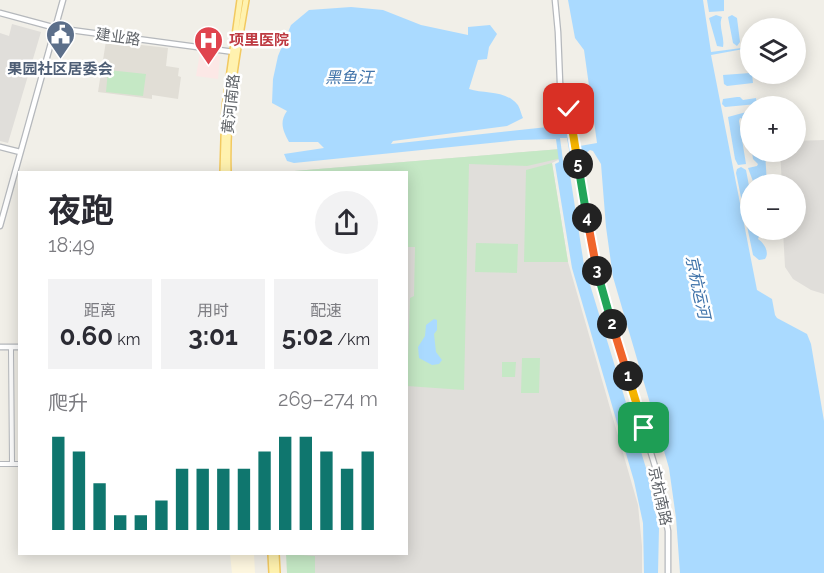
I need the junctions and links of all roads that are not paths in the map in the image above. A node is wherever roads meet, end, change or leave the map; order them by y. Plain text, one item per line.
1 (63, 0) edge
2 (240, 0) edge
3 (246, 0) edge
4 (555, 0) edge
5 (0, 13) edge
6 (56, 28) junction
7 (234, 52) junction
8 (0, 147) edge
9 (20, 152) junction
10 (223, 171) edge
11 (228, 171) edge
12 (0, 226) edge
13 (0, 347) edge
14 (12, 347) junction
15 (18, 347) edge
16 (0, 464) edge
17 (12, 464) junction
18 (18, 464) edge
19 (273, 555) edge
20 (273, 555) edge
21 (272, 573) edge
22 (277, 573) edge
23 (668, 573) edge

1 - 6 street
2 - 7 main road, 黄河南路
3 - 7 main road, 黄河南路
4 - 23 street, 京杭南路
5 - 6 street, 建业路
6 - 7 street, 建业路
6 - 9 street
7 - 10 main road, 黄河南路
7 - 11 main road, 黄河南路
8 - 9 street
9 - 12 street
13 - 14 street
14 - 15 street
14 - 17 street
16 - 17 street
17 - 18 street
19 - 21 main road
20 - 22 main road

